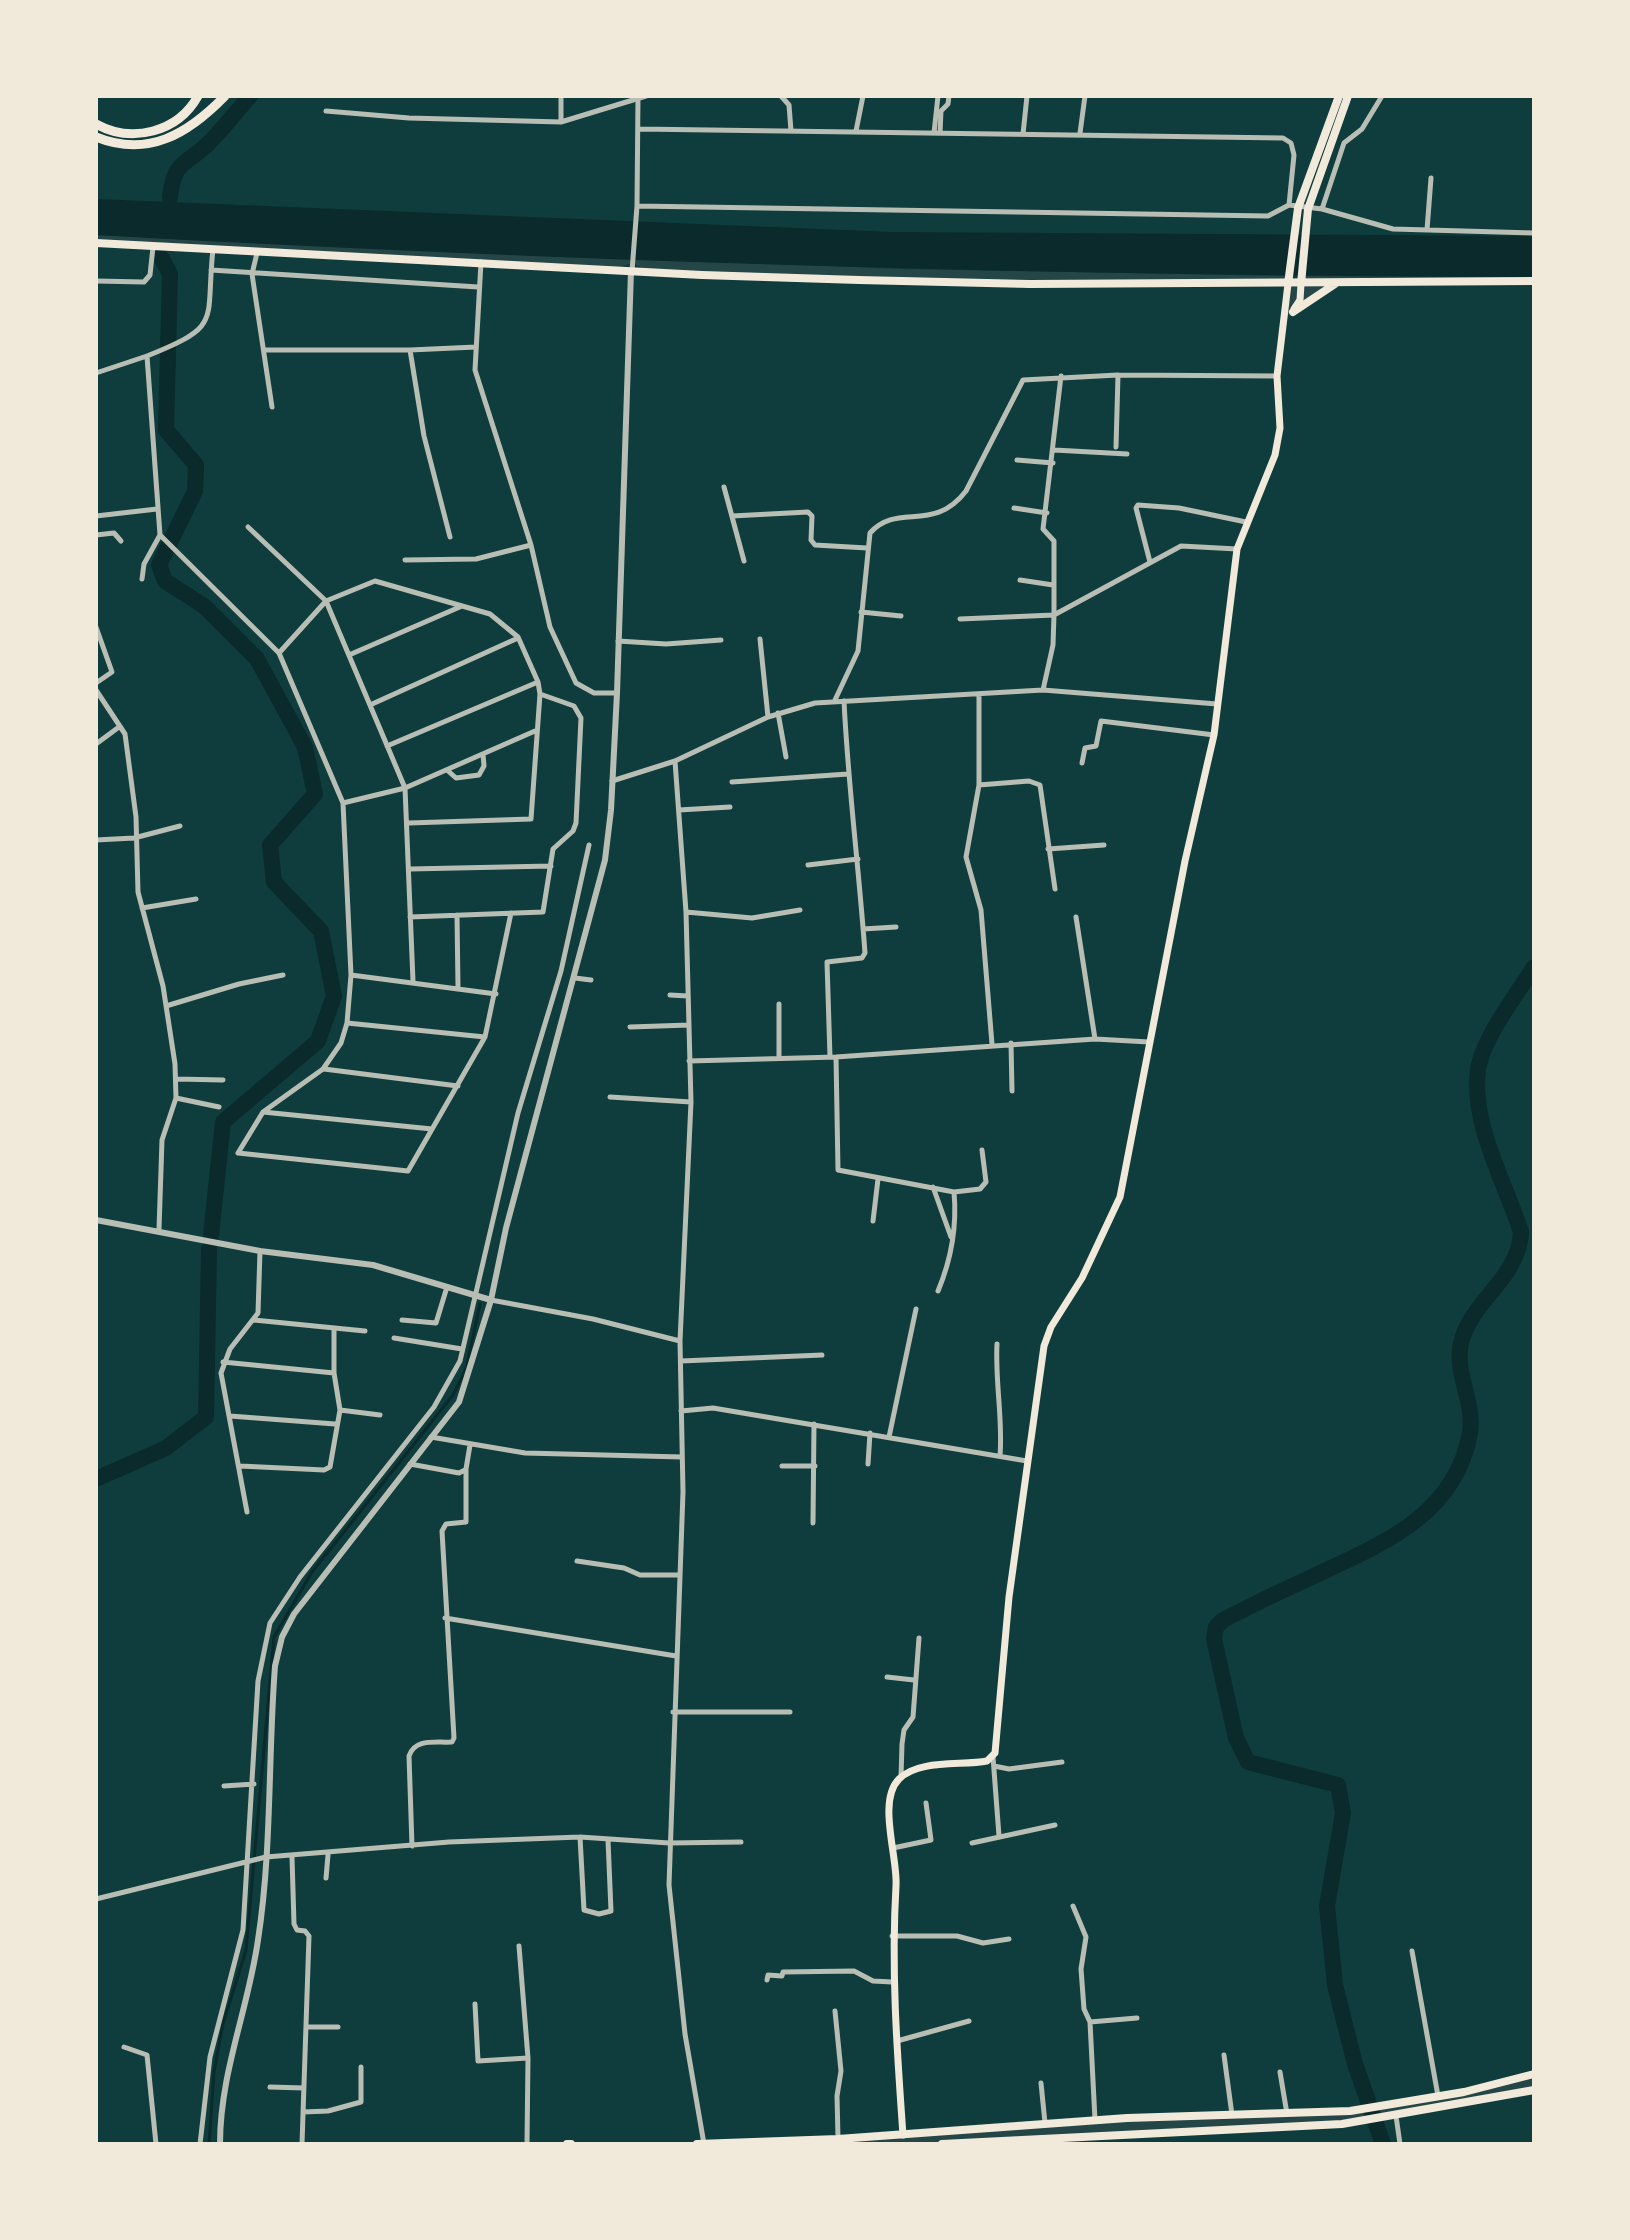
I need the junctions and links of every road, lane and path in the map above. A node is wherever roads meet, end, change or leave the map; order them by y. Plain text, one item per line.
1 (198, 96) edge
2 (225, 96) edge
3 (561, 96) edge
4 (646, 96) edge
5 (781, 96) edge
6 (863, 96) edge
7 (938, 96) edge
8 (949, 96) edge
9 (1027, 96) edge
10 (1085, 96) edge
11 (1339, 96) edge
12 (1348, 96) edge
13 (1382, 96) edge
14 (638, 97) edge
15 (326, 111) dead end
16 (561, 122) junction
17 (96, 124) edge
18 (638, 129) junction
19 (791, 131) junction
20 (856, 131) junction
21 (937, 133) junction
22 (1080, 133) junction
23 (1023, 134) junction
24 (96, 137) edge
25 (1431, 178) dead end
26 (637, 206) junction
27 (1298, 207) junction
28 (1322, 209) junction
29 (1427, 230) junction
30 (1534, 233) edge
31 (96, 243) edge
32 (153, 246) junction
33 (213, 249) junction
34 (257, 253) junction
35 (481, 262) junction
36 (632, 267) junction
37 (211, 270) junction
38 (252, 274) junction
39 (96, 281) edge
40 (1289, 281) junction
41 (1302, 281) junction
42 (1534, 281) edge
43 (1335, 284) junction
44 (478, 287) junction
45 (1293, 312) junction
46 (1284, 318) junction
47 (476, 347) junction
48 (266, 350) junction
49 (410, 350) junction
50 (147, 356) junction
51 (96, 373) edge
52 (1118, 375) junction
53 (1061, 376) junction
54 (1277, 376) junction
55 (272, 407) dead end
56 (1116, 447) dead end
57 (1054, 450) junction
58 (1127, 454) dead end
59 (1017, 460) dead end
60 (1053, 463) junction
61 (724, 487) dead end
62 (1014, 508) dead end
63 (157, 509) junction
64 (1047, 513) junction
65 (96, 516) edge
66 (732, 516) junction
67 (1246, 522) junction
68 (248, 527) dead end
69 (96, 535) edge
70 (161, 536) junction
71 (450, 537) dead end
72 (121, 541) dead end
73 (531, 545) junction
74 (867, 548) junction
75 (1237, 549) junction
76 (405, 560) dead end
77 (744, 561) dead end
78 (1150, 562) junction
79 (142, 579) dead end
80 (1020, 580) dead end
81 (1053, 585) junction
82 (326, 601) junction
83 (464, 606) junction
84 (861, 612) junction
85 (1054, 615) junction
86 (901, 616) dead end
87 (960, 619) dead end
88 (96, 627) edge
89 (518, 637) junction
90 (760, 639) dead end
91 (721, 640) dead end
92 (618, 641) junction
93 (279, 653) junction
94 (349, 655) junction
95 (538, 682) junction
96 (96, 683) edge
97 (96, 690) edge
98 (1043, 690) junction
99 (617, 693) junction
100 (540, 694) junction
101 (979, 695) junction
102 (835, 700) junction
103 (844, 701) junction
104 (1220, 704) junction
105 (370, 705) junction
106 (778, 713) junction
107 (768, 717) junction
108 (119, 727) junction
109 (535, 731) junction
110 (1214, 735) junction
111 (96, 744) edge
112 (387, 746) junction
113 (483, 754) junction
114 (786, 757) dead end
115 (675, 761) junction
116 (1082, 763) dead end
117 (447, 770) junction
118 (848, 774) junction
119 (612, 781) junction
120 (732, 782) dead end
121 (979, 785) junction
122 (405, 788) junction
123 (343, 803) junction
124 (730, 807) dead end
125 (679, 810) junction
126 (409, 823) junction
127 (180, 826) dead end
128 (134, 838) junction
129 (96, 840) edge
130 (589, 845) dead end
131 (1104, 845) dead end
132 (1048, 849) junction
133 (858, 859) junction
134 (808, 865) dead end
135 (551, 866) junction
136 (410, 869) junction
137 (1055, 889) dead end
138 (196, 899) dead end
139 (142, 908) junction
140 (800, 910) dead end
141 (686, 912) junction
142 (511, 913) junction
143 (457, 915) junction
144 (410, 917) junction
145 (1076, 917) dead end
146 (896, 927) dead end
147 (863, 929) junction
148 (283, 975) dead end
149 (351, 975) junction
150 (575, 978) junction
151 (591, 980) dead end
152 (413, 981) junction
153 (458, 987) junction
154 (496, 994) junction
155 (670, 995) dead end
156 (688, 996) junction
157 (779, 1004) dead end
158 (166, 1006) junction
159 (347, 1023) junction
160 (689, 1025) junction
161 (630, 1027) dead end
162 (545, 1029) junction
163 (560, 1034) junction
164 (485, 1037) junction
165 (1095, 1039) junction
166 (1149, 1042) junction
167 (1011, 1043) junction
168 (992, 1044) junction
169 (833, 1057) junction
170 (779, 1058) junction
171 (689, 1061) junction
172 (533, 1066) junction
173 (323, 1069) junction
174 (550, 1072) junction
175 (176, 1079) junction
176 (223, 1080) dead end
177 (458, 1086) junction
178 (1012, 1091) dead end
179 (610, 1097) dead end
180 (176, 1098) junction
181 (691, 1102) junction
182 (219, 1107) dead end
183 (263, 1112) junction
184 (432, 1129) junction
185 (982, 1150) dead end
186 (878, 1179) junction
187 (932, 1186) junction
188 (954, 1192) junction
189 (96, 1220) edge
190 (873, 1221) dead end
191 (159, 1229) junction
192 (952, 1240) junction
193 (260, 1251) junction
194 (447, 1287) junction
195 (938, 1291) dead end
196 (474, 1296) junction
197 (491, 1300) junction
198 (916, 1309) dead end
199 (254, 1320) junction
200 (402, 1320) dead end
201 (334, 1329) junction
202 (365, 1331) dead end
203 (394, 1338) dead end
204 (680, 1341) junction
205 (997, 1344) dead end
206 (462, 1349) junction
207 (822, 1355) dead end
208 (681, 1361) junction
209 (223, 1362) junction
210 (334, 1373) junction
211 (340, 1410) junction
212 (681, 1411) junction
213 (380, 1415) dead end
214 (230, 1416) junction
215 (335, 1424) junction
216 (814, 1424) junction
217 (870, 1433) junction
218 (431, 1437) junction
219 (889, 1437) junction
220 (470, 1445) junction
221 (1000, 1456) junction
222 (682, 1457) junction
223 (1027, 1461) junction
224 (409, 1464) junction
225 (868, 1464) dead end
226 (240, 1466) junction
227 (782, 1466) dead end
228 (815, 1466) junction
229 (466, 1469) junction
230 (247, 1512) dead end
231 (813, 1523) dead end
232 (577, 1561) dead end
233 (680, 1575) junction
234 (445, 1618) junction
235 (919, 1638) dead end
236 (676, 1656) junction
237 (887, 1677) dead end
238 (914, 1680) junction
239 (673, 1712) junction
240 (790, 1712) dead end
241 (994, 1762) junction
242 (1062, 1762) dead end
243 (901, 1777) junction
244 (254, 1784) junction
245 (224, 1786) dead end
246 (926, 1803) dead end
247 (1055, 1825) dead end
248 (999, 1836) junction
249 (580, 1837) junction
250 (608, 1840) junction
251 (741, 1842) dead end
252 (669, 1843) junction
253 (972, 1843) dead end
254 (412, 1846) junction
255 (893, 1848) junction
256 (328, 1855) junction
257 (292, 1857) junction
258 (262, 1858) junction
259 (249, 1862) junction
260 (326, 1878) dead end
261 (96, 1899) edge
262 (1073, 1906) dead end
263 (892, 1936) junction
264 (1009, 1939) dead end
265 (519, 1946) dead end
266 (1412, 1951) dead end
267 (767, 1980) dead end
268 (892, 1982) junction
269 (475, 2004) dead end
270 (835, 2011) dead end
271 (1137, 2018) dead end
272 (969, 2021) dead end
273 (1090, 2022) junction
274 (307, 2027) junction
275 (338, 2027) dead end
276 (896, 2042) junction
277 (124, 2047) dead end
278 (1224, 2055) dead end
279 (528, 2058) junction
280 (361, 2067) dead end
281 (1280, 2072) dead end
282 (1534, 2074) edge
283 (1041, 2083) dead end
284 (270, 2087) dead end
285 (304, 2088) junction
286 (1534, 2090) edge
287 (1438, 2096) junction
288 (1441, 2107) junction
289 (1346, 2111) junction
290 (303, 2112) junction
291 (1287, 2115) junction
292 (1232, 2116) junction
293 (1393, 2117) junction
294 (1095, 2121) junction
295 (1346, 2123) junction
296 (1045, 2124) junction
297 (903, 2135) junction
298 (838, 2139) junction
299 (156, 2144) edge
300 (200, 2144) edge
301 (220, 2144) edge
302 (302, 2144) edge
303 (527, 2144) edge
304 (697, 2144) edge
305 (704, 2144) edge
306 (942, 2144) edge
307 (949, 2144) edge
308 (1400, 2144) edge

1 - 17 highway
2 - 24 highway
3 - 16 street
4 - 14 street
5 - 19 street
6 - 20 street
7 - 21 street
8 - 21 street
9 - 23 street
10 - 22 street
11 - 27 main road
12 - 27 main road
13 - 28 street
14 - 16 street
14 - 18 street
15 - 16 street
18 - 19 street
18 - 26 street
19 - 20 street
20 - 21 street
21 - 23 street
22 - 23 street
22 - 27 street
25 - 29 street
26 - 27 street
26 - 36 street
27 - 28 street
27 - 40 main road
27 - 41 main road
28 - 29 street
29 - 30 street
31 - 32 main road
32 - 33 main road
32 - 39 street
33 - 34 main road
33 - 37 street
34 - 35 main road
34 - 38 street
35 - 36 main road
35 - 44 street
36 - 40 main road
36 - 92 street
37 - 38 street
37 - 50 street
38 - 44 street
38 - 48 street
40 - 41 main road
40 - 46 main road
41 - 43 main road
41 - 45 main road
42 - 43 main road
43 - 45 main road
44 - 47 street
45 - 46 main road
46 - 54 main road
47 - 49 street
47 - 73 street
48 - 49 street
48 - 55 street
49 - 71 street
50 - 51 street
50 - 63 street
52 - 53 street
52 - 54 street
52 - 56 street
53 - 57 street
53 - 74 street
54 - 67 main road
57 - 58 street
57 - 60 street
59 - 60 street
60 - 64 street
61 - 66 street
62 - 64 street
63 - 65 street
63 - 70 street
64 - 81 street
66 - 74 street
66 - 77 street
67 - 75 main road
67 - 78 street
68 - 82 street
69 - 72 street
70 - 79 street
70 - 93 street
73 - 76 street
73 - 99 street
74 - 84 street
75 - 78 street
75 - 104 main road
78 - 85 street
80 - 81 street
81 - 85 street
82 - 83 street
82 - 93 street
82 - 94 street
83 - 89 street
83 - 94 street
84 - 86 street
84 - 102 street
85 - 87 street
85 - 98 street
88 - 96 street
89 - 95 street
89 - 105 street
90 - 107 street
91 - 92 street
92 - 99 street
93 - 123 street
94 - 105 street
95 - 100 street
95 - 112 street
97 - 108 street
98 - 101 street
98 - 104 street
99 - 119 street
100 - 109 street
100 - 135 street
101 - 103 street
101 - 121 street
102 - 103 street
102 - 106 street
103 - 118 street
104 - 110 main road
105 - 112 street
106 - 107 street
106 - 114 street
107 - 115 street
108 - 111 street
108 - 128 street
109 - 113 street
109 - 126 street
110 - 116 street
110 - 166 main road
112 - 122 street
113 - 117 street
113 - 117 street
115 - 119 street
115 - 125 street
117 - 122 street
118 - 120 street
118 - 133 street
119 - 150 street
121 - 132 street
121 - 168 street
122 - 123 street
122 - 126 street
123 - 149 street
124 - 125 street
125 - 141 street
126 - 136 street
127 - 128 street
128 - 129 street
128 - 139 street
130 - 162 street
131 - 132 street
132 - 137 street
133 - 134 street
133 - 147 street
135 - 136 street
135 - 142 street
136 - 144 street
138 - 139 street
139 - 158 street
140 - 141 street
141 - 156 street
142 - 143 street
142 - 154 street
143 - 144 street
143 - 153 street
144 - 152 street
145 - 165 street
146 - 147 street
147 - 169 street
148 - 158 street
149 - 152 street
149 - 159 street
150 - 151 street
150 - 163 street
152 - 153 street
153 - 154 street
154 - 164 street
155 - 156 street
156 - 160 street
157 - 170 street
158 - 175 street
159 - 164 street
159 - 173 street
160 - 161 street
160 - 171 street
162 - 163 street
162 - 172 street
163 - 174 street
164 - 177 street
165 - 166 street
165 - 167 street
166 - 223 main road
167 - 168 street
167 - 178 street
168 - 169 street
169 - 170 street
169 - 186 street
170 - 171 street
171 - 181 street
172 - 174 street
172 - 196 street
173 - 177 street
173 - 183 street
174 - 197 street
175 - 176 street
175 - 180 street
177 - 184 street
179 - 181 street
180 - 182 street
180 - 191 street
181 - 204 street
183 - 184 street
183 - 184 street
185 - 188 street
186 - 187 street
186 - 190 street
187 - 188 street
187 - 192 street
188 - 192 street
189 - 191 street
191 - 193 street
192 - 195 street
193 - 194 street
193 - 199 street
194 - 196 street
194 - 200 street
196 - 197 street
196 - 206 street
197 - 204 street
197 - 218 street
198 - 219 street
199 - 201 street
199 - 209 street
201 - 202 street
201 - 210 street
203 - 206 street
204 - 208 street
205 - 221 street
206 - 244 street
207 - 208 street
208 - 212 street
209 - 210 street
209 - 214 street
210 - 211 street
211 - 213 street
211 - 215 street
212 - 216 street
212 - 222 street
214 - 215 street
214 - 226 street
215 - 226 street
216 - 217 street
216 - 228 street
217 - 219 street
217 - 225 street
218 - 220 street
218 - 224 street
219 - 221 street
220 - 222 street
220 - 229 street
221 - 223 street
222 - 233 street
223 - 241 main road
224 - 229 street
224 - 258 street
226 - 230 street
227 - 228 street
228 - 231 street
229 - 234 street
232 - 233 street
233 - 236 street
234 - 236 street
234 - 254 street
235 - 238 street
236 - 239 street
237 - 238 street
238 - 243 street
239 - 240 street
239 - 252 street
241 - 242 street
241 - 243 main road
241 - 248 street
243 - 255 main road
244 - 245 street
244 - 259 street
246 - 255 street
247 - 248 street
248 - 253 street
249 - 250 street
249 - 250 street
249 - 254 street
250 - 252 street
251 - 252 street
252 - 305 street
254 - 256 street
255 - 263 main road
256 - 257 street
256 - 260 street
257 - 258 street
257 - 274 street
258 - 259 street
258 - 301 street
259 - 261 street
259 - 300 street
262 - 273 street
263 - 264 street
263 - 268 main road
265 - 279 street
266 - 287 street
267 - 268 street
268 - 276 main road
269 - 279 street
270 - 298 street
271 - 273 street
272 - 276 street
273 - 294 street
274 - 275 street
274 - 285 street
276 - 297 main road
277 - 299 street
278 - 292 street
279 - 303 street
280 - 290 street
281 - 291 street
282 - 287 main road
283 - 296 street
284 - 285 street
285 - 290 street
286 - 288 main road
287 - 288 main road
287 - 289 main road
288 - 293 main road
289 - 291 main road
289 - 295 main road
290 - 302 street
291 - 292 main road
292 - 294 main road
293 - 295 main road
293 - 308 street
294 - 296 main road
295 - 307 main road
296 - 297 main road
297 - 298 main road
298 - 305 main road
304 - 305 main road
306 - 307 main road

